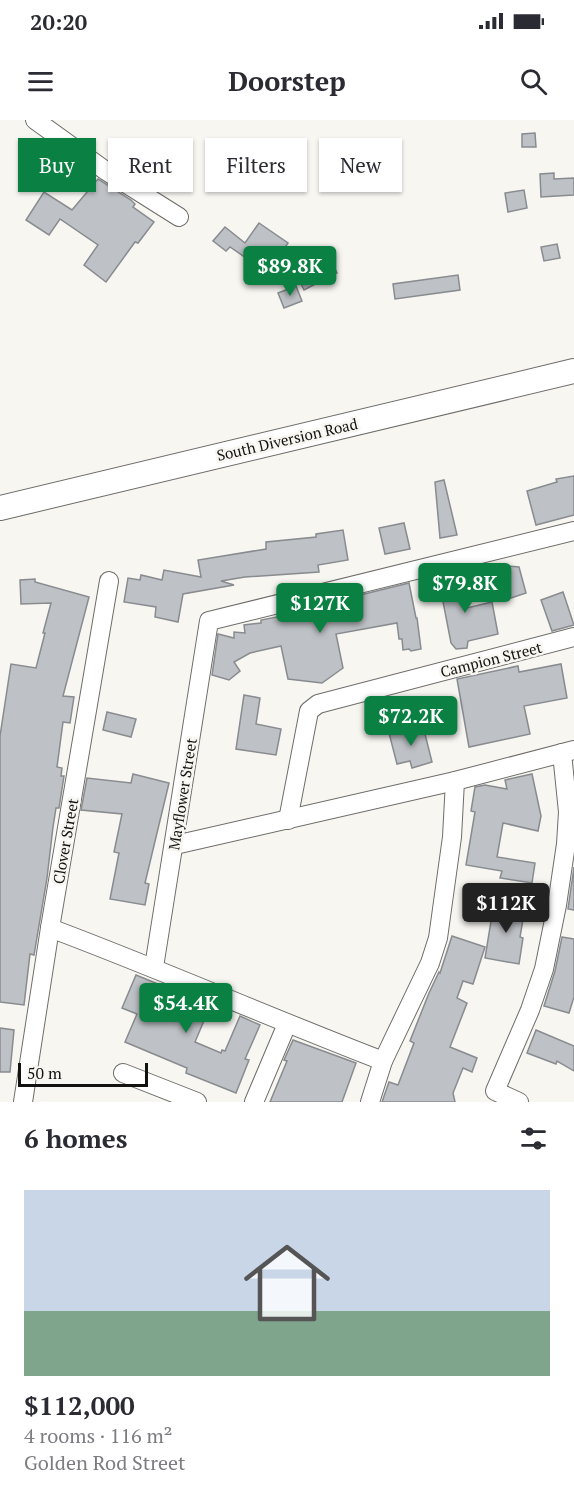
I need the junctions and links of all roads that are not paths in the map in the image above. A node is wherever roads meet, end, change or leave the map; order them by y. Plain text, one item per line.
1 (35, 120) edge
2 (179, 217) dead end
3 (574, 370) edge
4 (0, 508) edge
5 (574, 531) edge
6 (109, 581) dead end
7 (574, 637) edge
8 (568, 752) edge
9 (455, 781) junction
10 (288, 820) junction
11 (175, 845) junction
12 (50, 928) junction
13 (154, 967) junction
14 (287, 1024) junction
15 (383, 1061) junction
16 (123, 1073) dead end
17 (23, 1102) edge
18 (197, 1102) edge
19 (254, 1102) edge
20 (370, 1102) edge
21 (519, 1102) edge

1 - 2 street
3 - 4 main road, South Diversion Road
5 - 11 street, Mayflower Street
6 - 12 street, Clover Street
7 - 10 street, Campion Street
8 - 9 street
8 - 21 street
9 - 10 street
9 - 15 street
10 - 11 street
11 - 13 street, Mayflower Street
12 - 13 street
12 - 17 street, Clover Street
13 - 14 street
14 - 15 street
14 - 19 street
15 - 20 street
16 - 18 street

